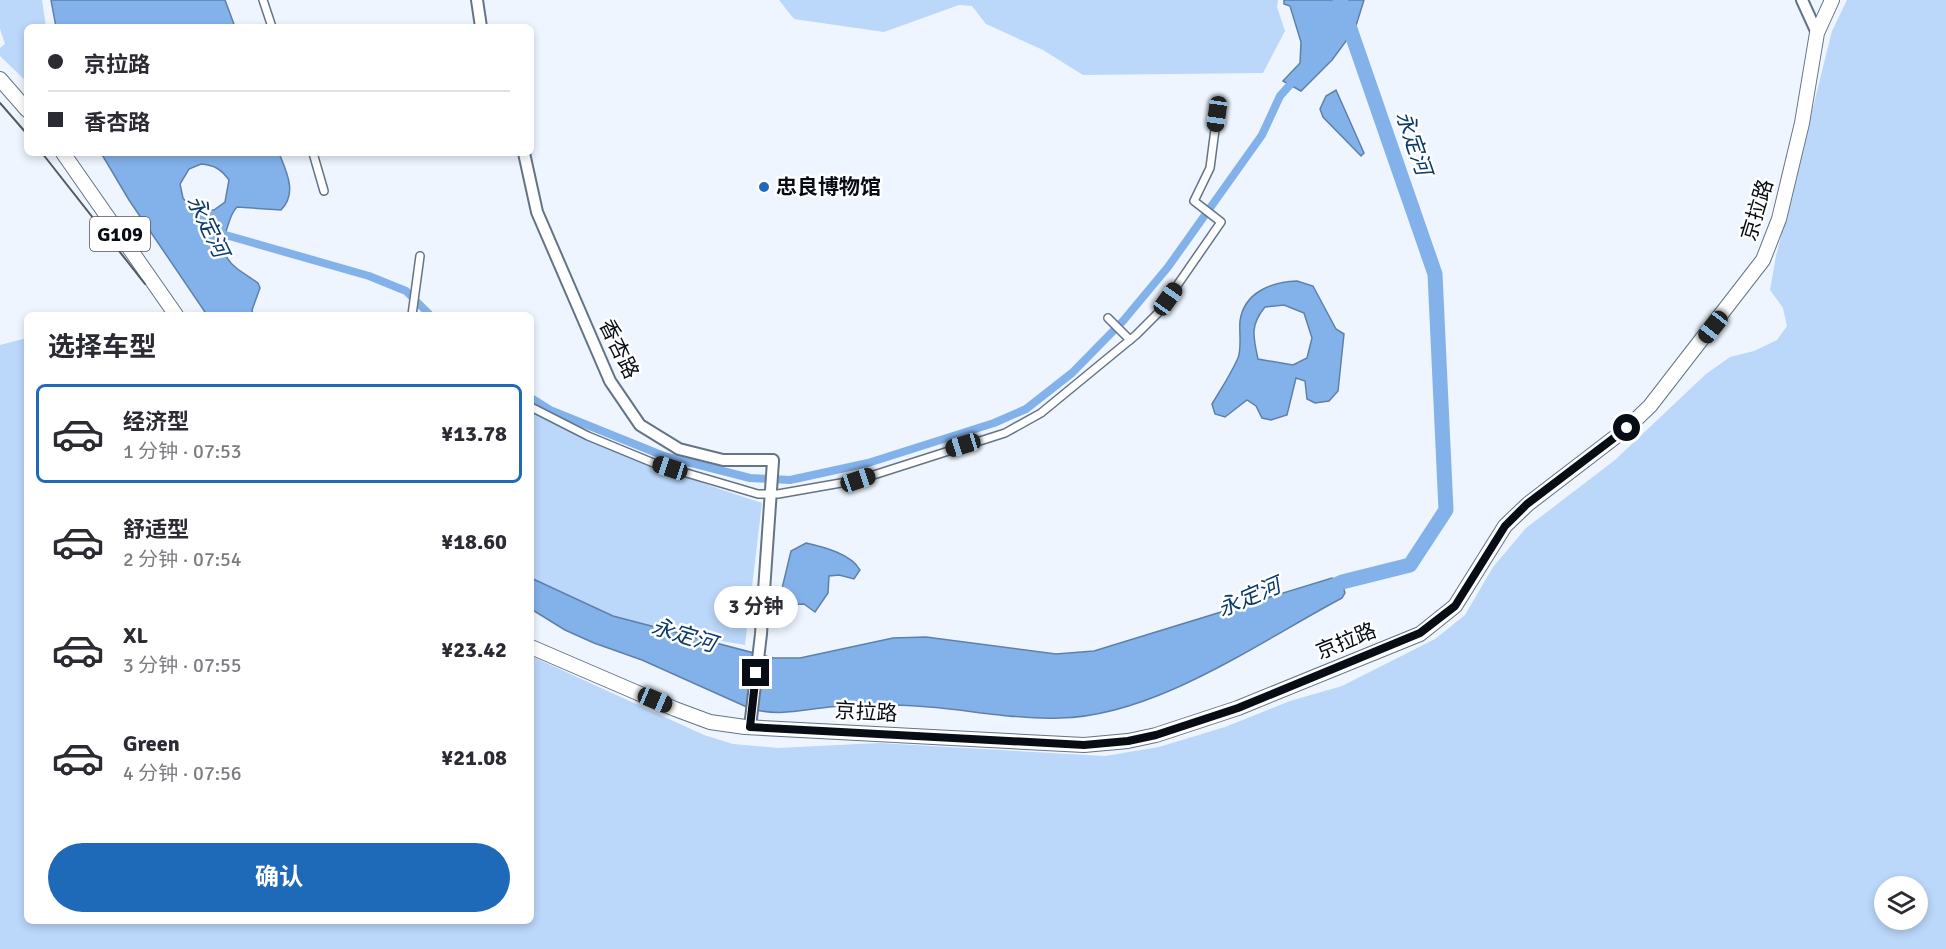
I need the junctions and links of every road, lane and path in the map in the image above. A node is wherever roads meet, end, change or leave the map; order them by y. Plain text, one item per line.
1 (263, 0) edge
2 (477, 0) edge
3 (1802, 0) edge
4 (1832, 0) edge
5 (271, 24) edge
6 (481, 24) edge
7 (1817, 33) junction
8 (0, 79) edge
9 (24, 107) edge
10 (1217, 114) dead end
11 (65, 156) edge
12 (314, 156) edge
13 (525, 156) edge
14 (324, 191) dead end
15 (420, 256) dead end
16 (174, 312) edge
17 (412, 312) edge
18 (1108, 318) dead end
19 (1130, 340) junction
20 (534, 408) edge
21 (771, 495) junction
22 (534, 648) edge
23 (750, 720) junction

1 - 5 street
2 - 6 street
3 - 7 street
4 - 7 highway, 京拉路
7 - 23 highway, 京拉路
8 - 9 highway
10 - 19 street
11 - 16 highway, G109
12 - 14 street
13 - 21 street, 香杏路
15 - 17 street
18 - 19 street
19 - 21 street
20 - 21 street
21 - 23 street, 香杏路
22 - 23 highway, 京拉路

